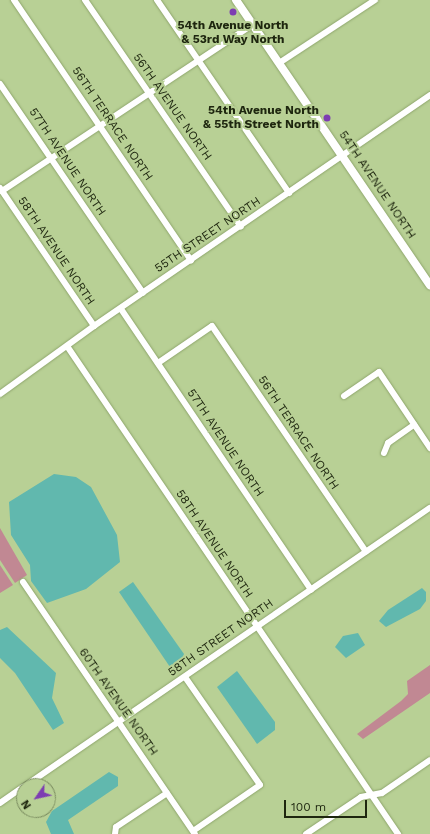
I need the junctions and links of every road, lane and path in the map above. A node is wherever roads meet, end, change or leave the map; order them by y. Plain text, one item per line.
1 (14, 0) edge
2 (85, 0) edge
3 (157, 0) edge
4 (236, 0) edge
5 (375, 0) edge
6 (253, 24) junction
7 (199, 61) junction
8 (279, 63) junction
9 (0, 84) edge
10 (149, 94) junction
11 (430, 95) edge
12 (100, 126) junction
13 (51, 158) junction
14 (343, 158) junction
15 (1, 189) edge
16 (289, 193) junction
17 (241, 227) junction
18 (191, 260) junction
19 (430, 285) edge
20 (142, 293) junction
21 (121, 308) junction
22 (94, 326) junction
23 (67, 346) junction
24 (158, 363) junction
25 (0, 394) edge
26 (344, 396) dead end
27 (414, 425) junction
28 (430, 448) edge
29 (384, 453) dead end
30 (430, 508) edge
31 (366, 552) junction
32 (23, 582) dead end
33 (311, 590) junction
34 (257, 627) junction
35 (185, 677) junction
36 (120, 722) junction
37 (430, 760) edge
38 (36, 778) edge
39 (16, 792) edge
40 (168, 793) junction
41 (372, 796) junction
42 (0, 803) edge
43 (194, 832) edge
44 (115, 834) edge
45 (306, 834) edge
46 (398, 834) edge

1 - 12 street, 56TH TERRACE NORTH
2 - 10 street, 56TH AVENUE NORTH
3 - 7 street
4 - 6 main road, 54TH AVENUE NORTH
5 - 8 street
6 - 7 street
6 - 8 main road, 54TH AVENUE NORTH
7 - 10 street
7 - 16 street
8 - 14 main road, 54TH AVENUE NORTH
9 - 13 street, 57TH AVENUE NORTH
10 - 12 street
10 - 17 street, 56TH AVENUE NORTH
11 - 14 street, 55TH STREET NORTH
12 - 13 street
12 - 18 street, 56TH TERRACE NORTH
13 - 15 street
13 - 20 street, 57TH AVENUE NORTH
14 - 16 street, 55TH STREET NORTH
14 - 19 main road, 54TH AVENUE NORTH
15 - 22 street, 58TH AVENUE NORTH
16 - 17 street, 55TH STREET NORTH
17 - 18 street, 55TH STREET NORTH
18 - 20 street, 55TH STREET NORTH
20 - 21 street, 55TH STREET NORTH
21 - 22 street, 55TH STREET NORTH
21 - 24 street, 57TH AVENUE NORTH
22 - 23 street, 55TH STREET NORTH
23 - 25 street, 55TH STREET NORTH
23 - 34 street, 58TH AVENUE NORTH
24 - 31 street, 56TH TERRACE NORTH
24 - 33 street, 57TH AVENUE NORTH
26 - 27 street
27 - 28 street
27 - 29 street
30 - 31 street, 58TH STREET NORTH
31 - 33 street, 58TH STREET NORTH
32 - 36 street, 60TH AVENUE NORTH
33 - 34 street, 58TH STREET NORTH
34 - 35 street, 58TH STREET NORTH
34 - 41 street, 58TH AVENUE NORTH
35 - 36 street, 58TH STREET NORTH
35 - 43 street
36 - 38 street, 58TH STREET NORTH
36 - 40 street, 60TH AVENUE NORTH
37 - 41 street
39 - 42 street, 58TH STREET NORTH
40 - 43 street, 60TH AVENUE NORTH
40 - 44 street
41 - 45 street
41 - 46 street, 58TH AVENUE NORTH

